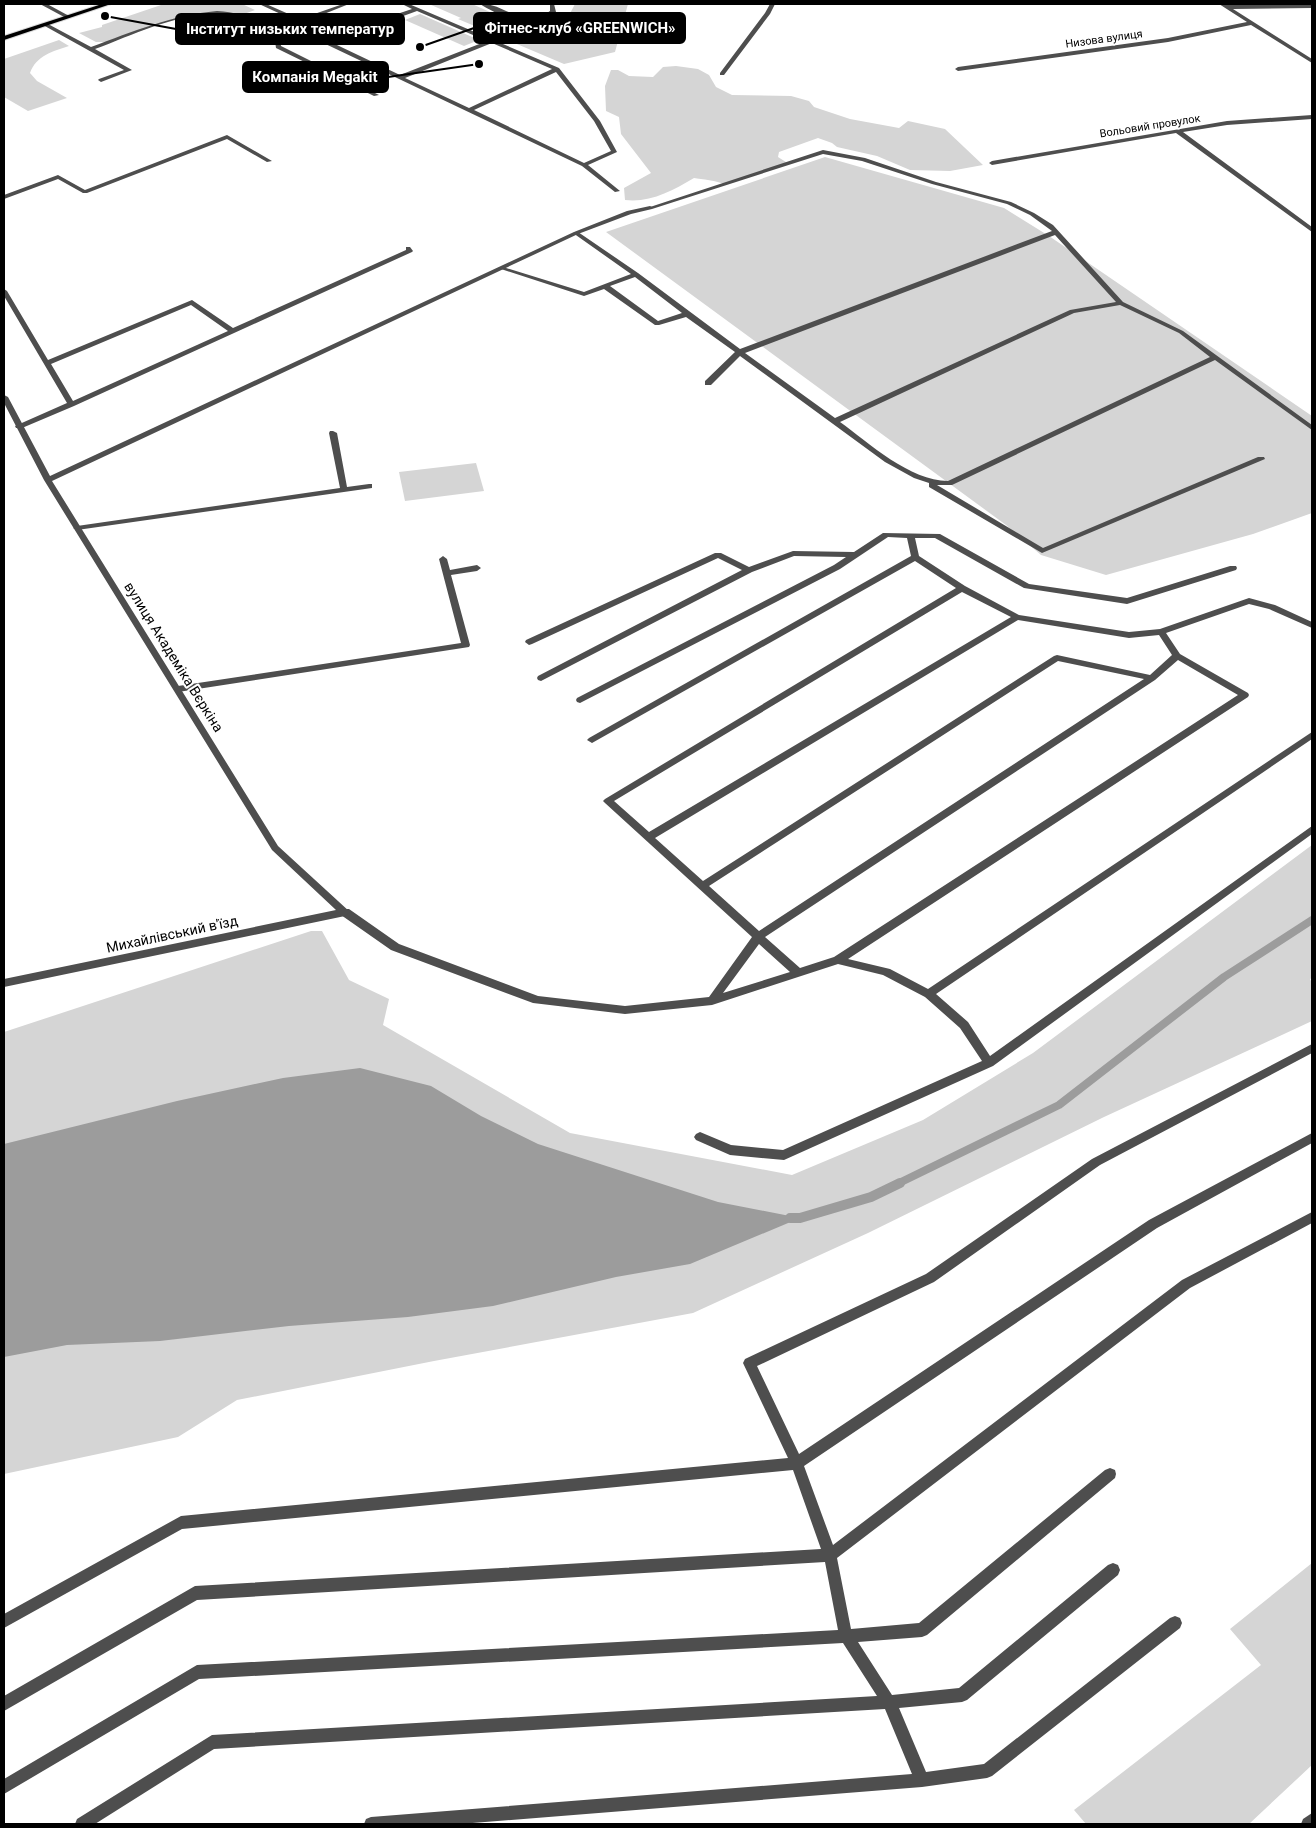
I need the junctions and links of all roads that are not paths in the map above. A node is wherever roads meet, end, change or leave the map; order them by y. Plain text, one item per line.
1 (43, 4) edge
2 (108, 4) edge
3 (262, 4) edge
4 (347, 4) edge
5 (405, 4) edge
6 (483, 4) edge
7 (552, 4) edge
8 (772, 4) edge
9 (1225, 5) edge
10 (1312, 6) edge
11 (418, 9) junction
12 (68, 17) junction
13 (300, 21) junction
14 (1253, 23) junction
15 (46, 25) junction
16 (314, 35) junction
17 (4, 38) edge
18 (492, 41) junction
19 (91, 49) junction
20 (1312, 61) edge
21 (557, 70) junction
22 (958, 70) dead end
23 (722, 74) dead end
24 (401, 77) junction
25 (101, 80) dead end
26 (376, 94) dead end
27 (465, 110) junction
28 (1312, 117) edge
29 (1177, 131) junction
30 (269, 161) dead end
31 (992, 163) dead end
32 (584, 165) junction
33 (617, 191) dead end
34 (4, 198) edge
35 (1312, 230) edge
36 (1056, 232) junction
37 (576, 233) junction
38 (408, 248) dead end
39 (501, 268) junction
40 (636, 274) junction
41 (605, 286) junction
42 (4, 291) edge
43 (1121, 303) junction
44 (687, 314) junction
45 (233, 331) junction
46 (740, 352) junction
47 (1215, 357) junction
48 (46, 363) junction
49 (708, 383) dead end
50 (4, 397) edge
51 (71, 404) junction
52 (835, 421) junction
53 (19, 426) junction
54 (1312, 428) edge
55 (333, 433) dead end
56 (1261, 459) dead end
57 (920, 478) junction
58 (48, 480) junction
59 (369, 486) dead end
60 (344, 490) junction
61 (77, 528) junction
62 (911, 536) junction
63 (856, 555) junction
64 (915, 557) junction
65 (443, 559) dead end
66 (477, 568) dead end
67 (1233, 568) dead end
68 (749, 570) junction
69 (447, 573) junction
70 (962, 588) junction
71 (1017, 617) junction
72 (1312, 624) edge
73 (1161, 632) junction
74 (529, 642) dead end
75 (1177, 656) junction
76 (541, 678) dead end
77 (1152, 678) junction
78 (178, 689) junction
79 (580, 700) dead end
80 (1312, 735) edge
81 (592, 740) dead end
82 (1312, 829) edge
83 (648, 838) junction
84 (702, 886) junction
85 (345, 912) junction
86 (758, 937) junction
87 (838, 960) junction
88 (798, 973) junction
89 (4, 981) edge
90 (929, 994) junction
91 (712, 1001) junction
92 (1312, 1048) edge
93 (990, 1063) junction
94 (700, 1137) dead end
95 (1312, 1138) edge
96 (1312, 1217) edge
97 (797, 1463) junction
98 (1110, 1474) dead end
99 (830, 1554) junction
100 (1113, 1570) dead end
101 (4, 1622) edge
102 (1175, 1623) dead end
103 (846, 1636) junction
104 (889, 1702) junction
105 (4, 1704) edge
106 (922, 1780) junction
107 (4, 1787) edge
108 (1312, 1820) edge
109 (82, 1824) edge
110 (371, 1824) edge
111 (1308, 1824) edge

1 - 12 street
2 - 12 main road
3 - 13 street
4 - 13 street
5 - 11 street
6 - 7 street
8 - 23 street
9 - 10 street
9 - 14 street
11 - 16 street
11 - 18 street
12 - 15 main road
13 - 16 street
14 - 20 street
14 - 22 street, Низова вулиця
15 - 17 main road
15 - 19 street
16 - 24 street
18 - 21 street
18 - 24 street
19 - 25 street
19 - 26 street
21 - 27 street
21 - 32 street
24 - 27 street
27 - 32 street
28 - 29 street, Вольовий провулок
29 - 31 street, Вольовий провулок
29 - 35 street
30 - 34 street
32 - 33 street
36 - 37 street
36 - 43 street
36 - 46 street
37 - 39 street
37 - 40 street
38 - 45 street
39 - 41 street
39 - 58 street
40 - 41 street
40 - 44 street
41 - 44 street
42 - 48 street
43 - 47 street
43 - 52 street
44 - 46 street
45 - 48 street
45 - 51 street
46 - 49 street
46 - 52 street
47 - 54 street
47 - 57 street
48 - 51 street
50 - 53 street, вулиця Академіка Вєркіна
51 - 53 street
52 - 57 street
53 - 58 street, вулиця Академіка Вєркіна
55 - 60 street
56 - 57 street
58 - 61 street, вулиця Академіка Вєркіна
59 - 60 street
60 - 61 street
61 - 78 street, вулиця Академіка Вєркіна
62 - 63 street
62 - 64 street
62 - 67 street
63 - 68 street
63 - 79 street
64 - 70 street
64 - 81 street
65 - 69 street
66 - 69 street
68 - 74 street
68 - 76 street
69 - 78 street
70 - 71 street
70 - 83 street
71 - 73 street
71 - 83 street
72 - 73 street
73 - 75 street
75 - 77 street
75 - 87 street, вулиця Академіка Вєркіна
77 - 84 street
77 - 86 street
78 - 85 street, вулиця Академіка Вєркіна
80 - 90 street
82 - 93 street
83 - 84 street
84 - 86 street
85 - 89 street, Михайлівський в'їзд
85 - 91 street, вулиця Академіка Вєркіна
86 - 88 street
86 - 91 street
87 - 88 street, вулиця Академіка Вєркіна
87 - 90 street
88 - 91 street, вулиця Академіка Вєркіна
90 - 93 street
92 - 97 street
93 - 94 street
95 - 97 street
96 - 99 street
97 - 99 street
97 - 101 street
98 - 103 street
99 - 103 street
99 - 105 street
100 - 104 street
102 - 106 street
103 - 104 street
103 - 107 street
104 - 106 street
104 - 109 street
106 - 110 street
108 - 111 street

